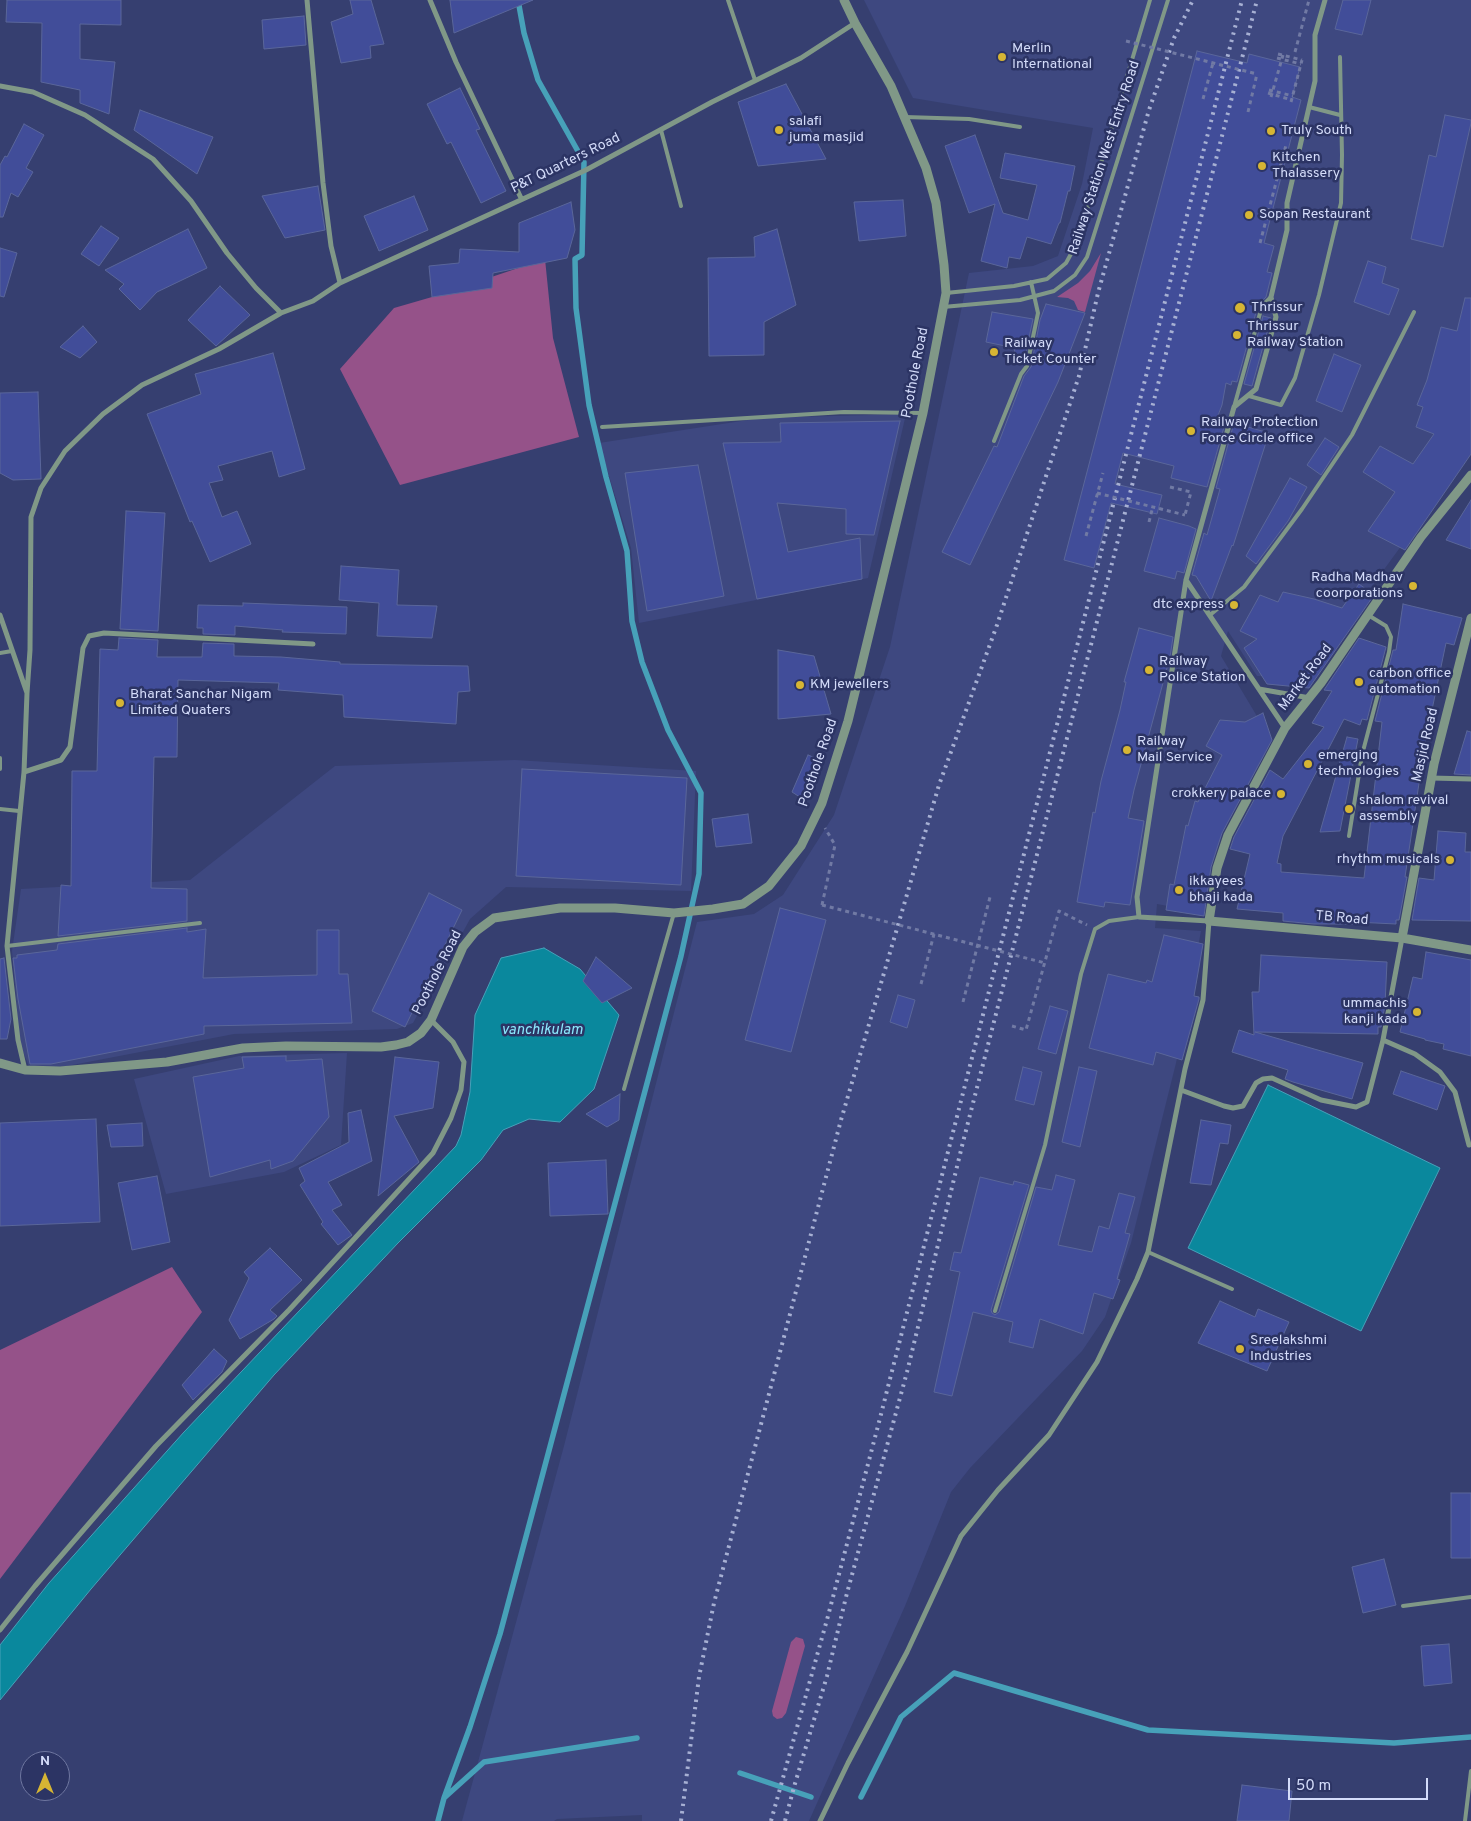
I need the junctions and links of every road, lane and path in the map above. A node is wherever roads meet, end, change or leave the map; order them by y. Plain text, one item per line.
1 (307, 0) edge
2 (430, 0) edge
3 (728, 0) edge
4 (844, 0) edge
5 (1150, 0) edge
6 (1168, 0) edge
7 (1309, 0) edge
8 (1325, 0) edge
9 (855, 23) junction
10 (1301, 36) dead end
11 (1126, 41) dead end
12 (1302, 45) dead end
13 (1295, 52) dead end
14 (1302, 54) dead end
15 (1340, 57) dead end
16 (1213, 63) junction
17 (1303, 73) dead end
18 (755, 80) junction
19 (0, 86) edge
20 (1297, 87) dead end
21 (1203, 99) dead end
22 (1293, 101) junction
23 (1309, 107) junction
24 (1248, 112) dead end
25 (1340, 115) junction
26 (904, 118) junction
27 (1020, 127) dead end
28 (661, 130) junction
29 (1288, 140) dead end
30 (521, 198) junction
31 (681, 206) dead end
32 (1260, 243) dead end
33 (1030, 282) junction
34 (340, 283) junction
35 (946, 292) junction
36 (1034, 296) junction
37 (1271, 297) junction
38 (943, 307) junction
39 (1414, 312) dead end
40 (281, 314) junction
41 (1249, 396) junction
42 (1234, 407) junction
43 (923, 413) junction
44 (602, 427) dead end
45 (994, 441) dead end
46 (1103, 473) dead end
47 (1471, 475) edge
48 (1170, 487) dead end
49 (1098, 492) junction
50 (1153, 506) junction
51 (1149, 522) dead end
52 (1086, 536) dead end
53 (1186, 580) junction
54 (0, 615) edge
55 (1210, 615) junction
56 (1368, 615) junction
57 (1471, 618) edge
58 (313, 644) dead end
59 (12, 652) junction
60 (0, 653) edge
61 (1259, 689) junction
62 (27, 694) junction
63 (1310, 698) junction
64 (1285, 728) junction
65 (0, 758) edge
66 (0, 769) edge
67 (24, 772) junction
68 (1431, 778) junction
69 (1471, 779) edge
70 (0, 809) edge
71 (19, 811) junction
72 (1348, 836) dead end
73 (835, 845) dead end
74 (990, 898) dead end
75 (678, 912) junction
76 (1139, 917) junction
77 (1209, 921) junction
78 (200, 923) dead end
79 (1095, 929) junction
80 (934, 934) junction
81 (1402, 938) junction
82 (978, 945) junction
83 (7, 946) junction
84 (1471, 950) edge
85 (1045, 963) junction
86 (921, 984) dead end
87 (963, 1002) dead end
88 (431, 1020) junction
89 (1012, 1026) dead end
90 (1383, 1040) junction
91 (0, 1063) edge
92 (25, 1070) junction
93 (624, 1090) dead end
94 (1181, 1090) junction
95 (1469, 1145) dead end
96 (1148, 1252) junction
97 (1232, 1288) dead end
98 (995, 1311) dead end
99 (1471, 1597) edge
100 (1403, 1606) dead end
101 (0, 1630) edge
102 (1471, 1771) edge
103 (820, 1821) edge
104 (1465, 1821) edge

1 - 34 street
2 - 30 street
3 - 18 lane
4 - 9 street, Poothole Road
5 - 33 lane, Railway Station West Entry Road
6 - 36 lane, Railway Station West Entry Road
7 - 13 path
8 - 23 street
9 - 18 street, P&T Quarters Road
9 - 26 street, Poothole Road
10 - 12 path
11 - 16 path, bridge
14 - 17 path
15 - 25 lane
16 - 21 path
16 - 24 path, bridge
18 - 28 street, P&T Quarters Road
19 - 40 street
20 - 22 path
22 - 22 path
23 - 25 lane
23 - 37 street
25 - 41 lane
26 - 27 lane
26 - 35 street, Poothole Road
28 - 30 street, P&T Quarters Road
28 - 31 lane
29 - 32 path
30 - 34 street, P&T Quarters Road
33 - 35 lane, Railway Station West Entry Road
33 - 36 lane
34 - 40 street, P&T Quarters Road
35 - 38 street, Poothole Road
36 - 38 lane, Railway Station West Entry Road
36 - 45 lane
37 - 41 street
37 - 42 lane
38 - 43 street, Poothole Road
39 - 55 lane
40 - 62 street, P&T Quarters Road
41 - 42 street
42 - 53 street
43 - 44 lane
43 - 75 street, Poothole Road
46 - 49 path
47 - 56 street, Market Road
48 - 50 path, bridge
49 - 50 path, bridge
49 - 52 path
50 - 51 path
53 - 55 street
53 - 76 street
54 - 59 street
55 - 61 street
56 - 63 street, Market Road
56 - 72 lane
57 - 68 street, Masjid Road
58 - 67 street
59 - 60 lane
59 - 62 street
61 - 63 street
61 - 64 street
62 - 67 street, P&T Quarters Road
63 - 64 street, Market Road
64 - 77 street, Market Road
65 - 66 lane
67 - 71 street, P&T Quarters Road
68 - 69 street
68 - 81 street, Masjid Road
70 - 71 lane
71 - 83 street, P&T Quarters Road
73 - 80 path, bridge
74 - 82 path
75 - 88 street, Poothole Road
75 - 93 lane
76 - 77 street
76 - 79 lane
77 - 81 street, TB Road
77 - 94 street
78 - 83 lane
79 - 85 path
79 - 98 lane
80 - 82 path, bridge
80 - 86 path
81 - 84 street, TB Road
81 - 90 street
82 - 85 path, bridge
82 - 87 path
83 - 92 street, P&T Quarters Road
85 - 89 path
88 - 92 street, Poothole Road
88 - 101 street
90 - 94 street
90 - 95 street
91 - 92 street, Poothole Road
94 - 96 street
96 - 97 lane
96 - 103 street
99 - 100 lane
102 - 104 lane

